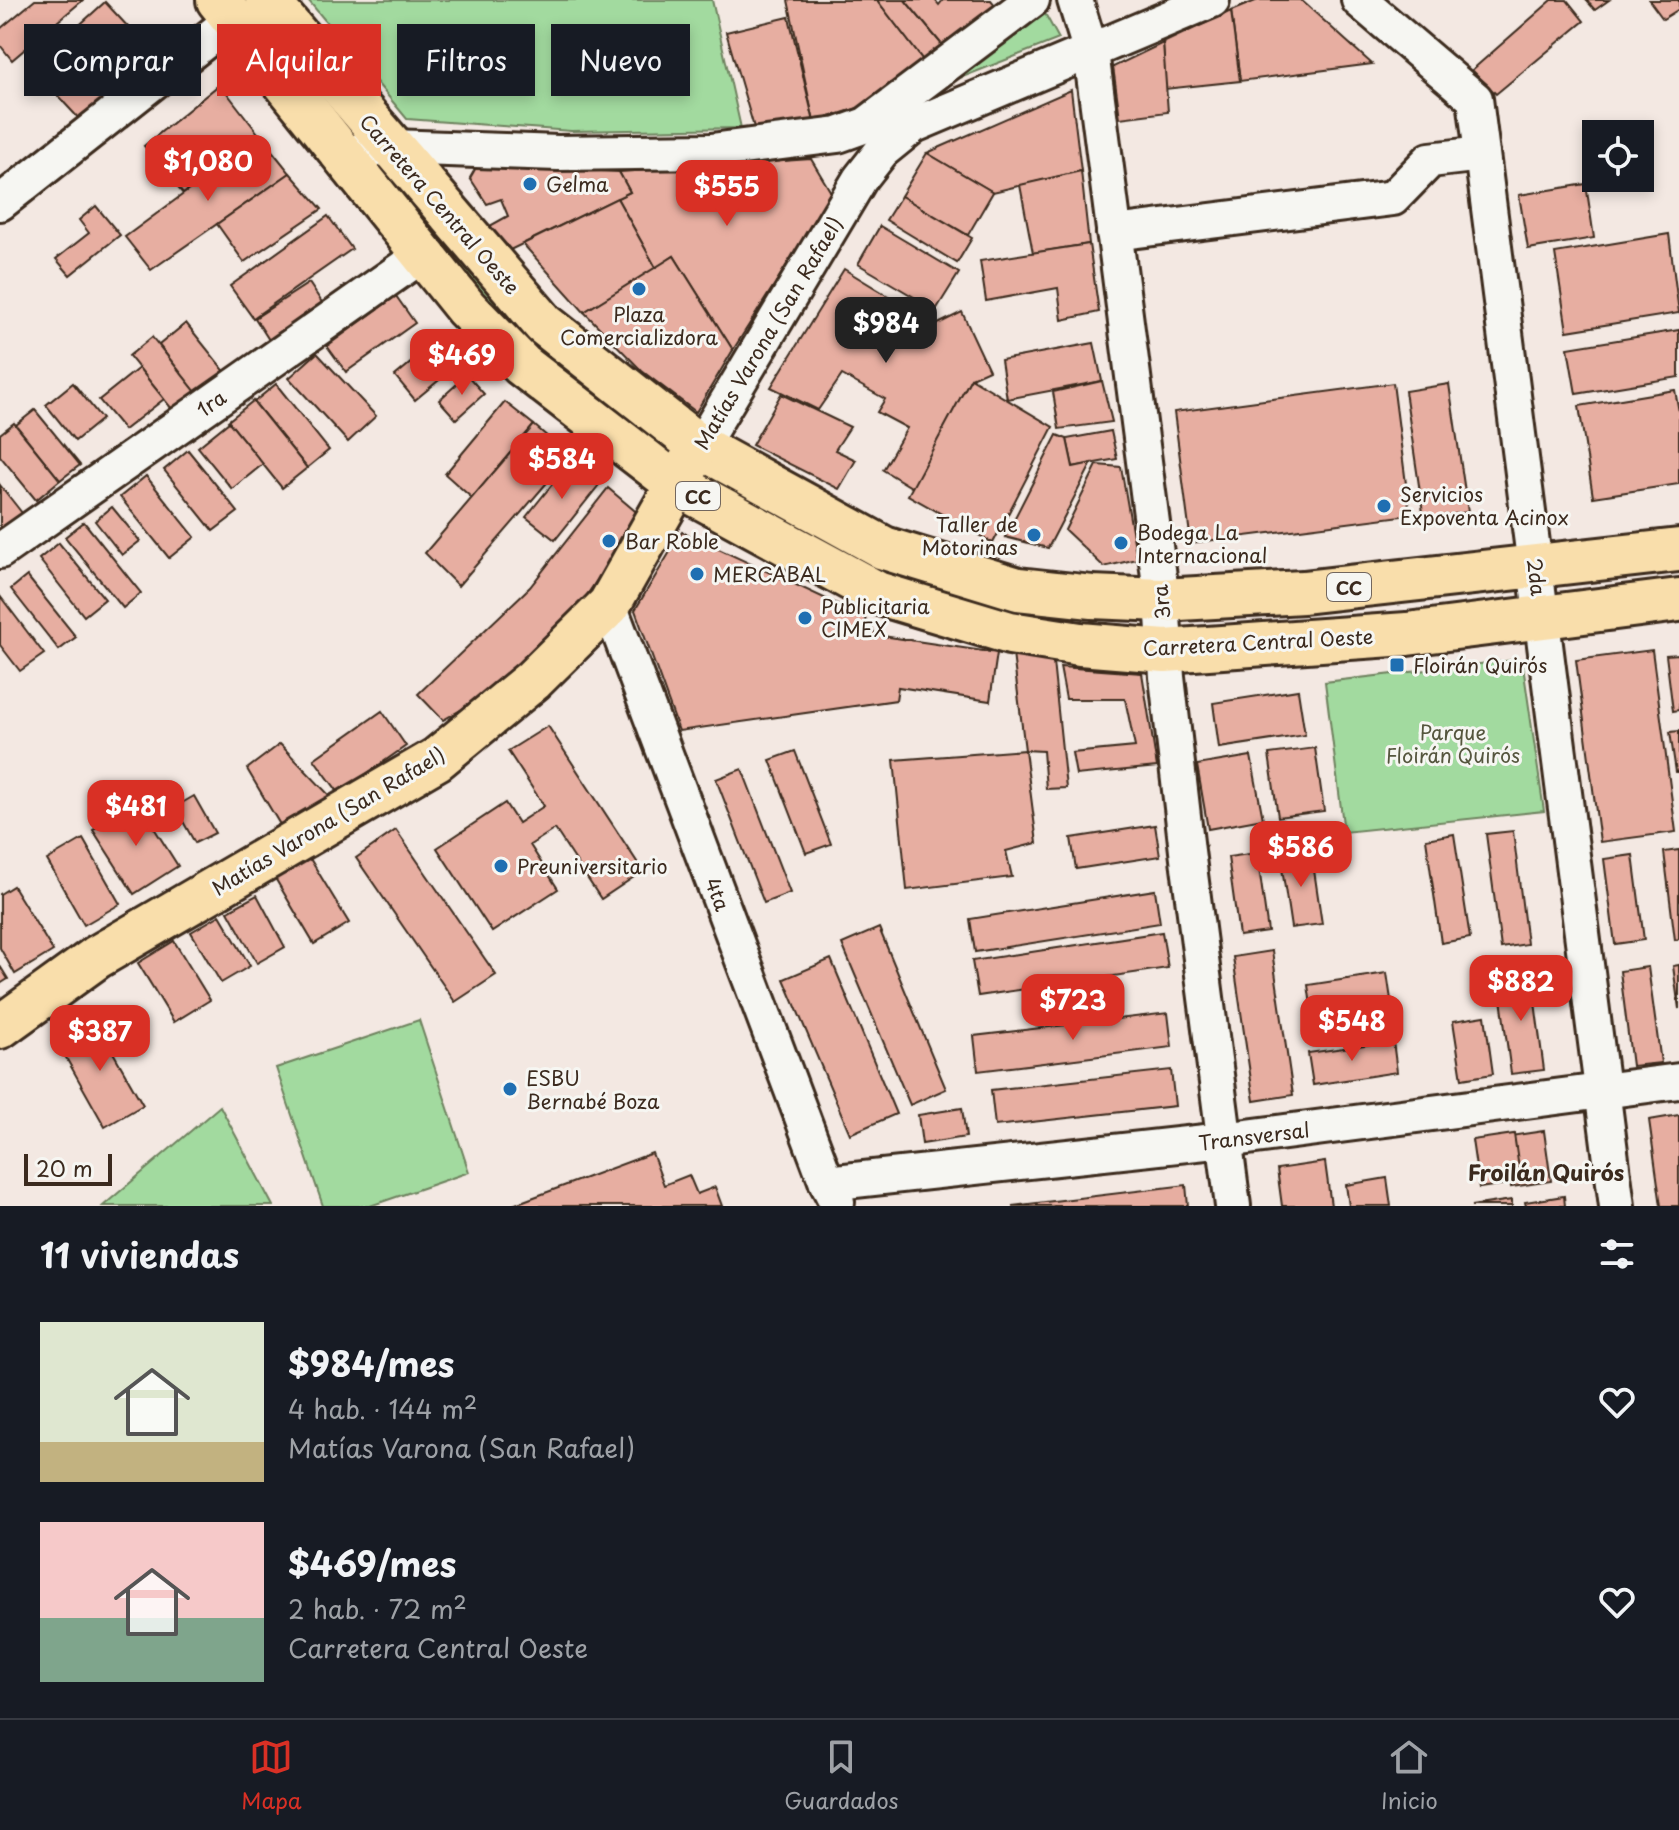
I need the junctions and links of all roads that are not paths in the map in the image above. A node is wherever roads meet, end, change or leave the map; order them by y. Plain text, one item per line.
1 (1032, 0) edge
2 (1075, 0) edge
3 (1212, 0) edge
4 (1359, 0) edge
5 (239, 6) edge
6 (1091, 52) junction
7 (907, 111) junction
8 (838, 135) junction
9 (391, 147) junction
10 (339, 154) junction
11 (1482, 154) junction
12 (860, 179) junction
13 (0, 203) edge
14 (1114, 233) junction
15 (422, 255) junction
16 (700, 447) junction
17 (676, 484) junction
18 (1679, 550) edge
19 (0, 551) edge
20 (1536, 567) junction
21 (1162, 600) junction
22 (1679, 600) edge
23 (609, 605) junction
24 (1543, 618) junction
25 (1165, 651) junction
26 (0, 1027) edge
27 (1679, 1081) edge
28 (1602, 1090) junction
29 (1224, 1140) junction
30 (833, 1195) edge
31 (1233, 1206) edge
32 (1617, 1206) edge

1 - 7 street
2 - 6 street, 3ra
3 - 6 street, Matías Varona (San Rafael)
4 - 11 street, 2da
5 - 9 main road, Carretera Central Oeste / CC
5 - 10 main road, Carretera Central Oeste / CC
5 - 13 street
6 - 7 street, Matías Varona (San Rafael)
6 - 14 street, 3ra
7 - 8 street
7 - 12 street, Matías Varona (San Rafael)
8 - 9 street
8 - 12 street
9 - 10 street
9 - 16 main road, Carretera Central Oeste / CC
10 - 15 main road, Carretera Central Oeste / CC
11 - 14 street
11 - 20 street, 2da
12 - 16 street, Matías Varona (San Rafael)
14 - 21 street, 3ra
15 - 17 main road, Carretera Central Oeste / CC
15 - 19 street, 1ra
16 - 17 main road, Matías Varona (San Rafael)
16 - 21 main road, Carretera Central Oeste / CC
17 - 23 main road, Matías Varona (San Rafael)
17 - 25 main road, Carretera Central Oeste / CC
18 - 20 main road, Carretera Central Oeste / CC
20 - 21 main road, Carretera Central Oeste / CC
20 - 24 street, 2da
21 - 25 street, 3ra
22 - 24 main road, Carretera Central Oeste / CC
23 - 26 main road, Matías Varona (San Rafael)
23 - 30 street, 4ta
24 - 25 main road, Carretera Central Oeste / CC
24 - 28 street, 2da
25 - 29 street, 3ra
27 - 28 street, Transversal
28 - 29 street, Transversal
28 - 32 street, 2da
29 - 30 street, Transversal
29 - 31 street, 3ra

